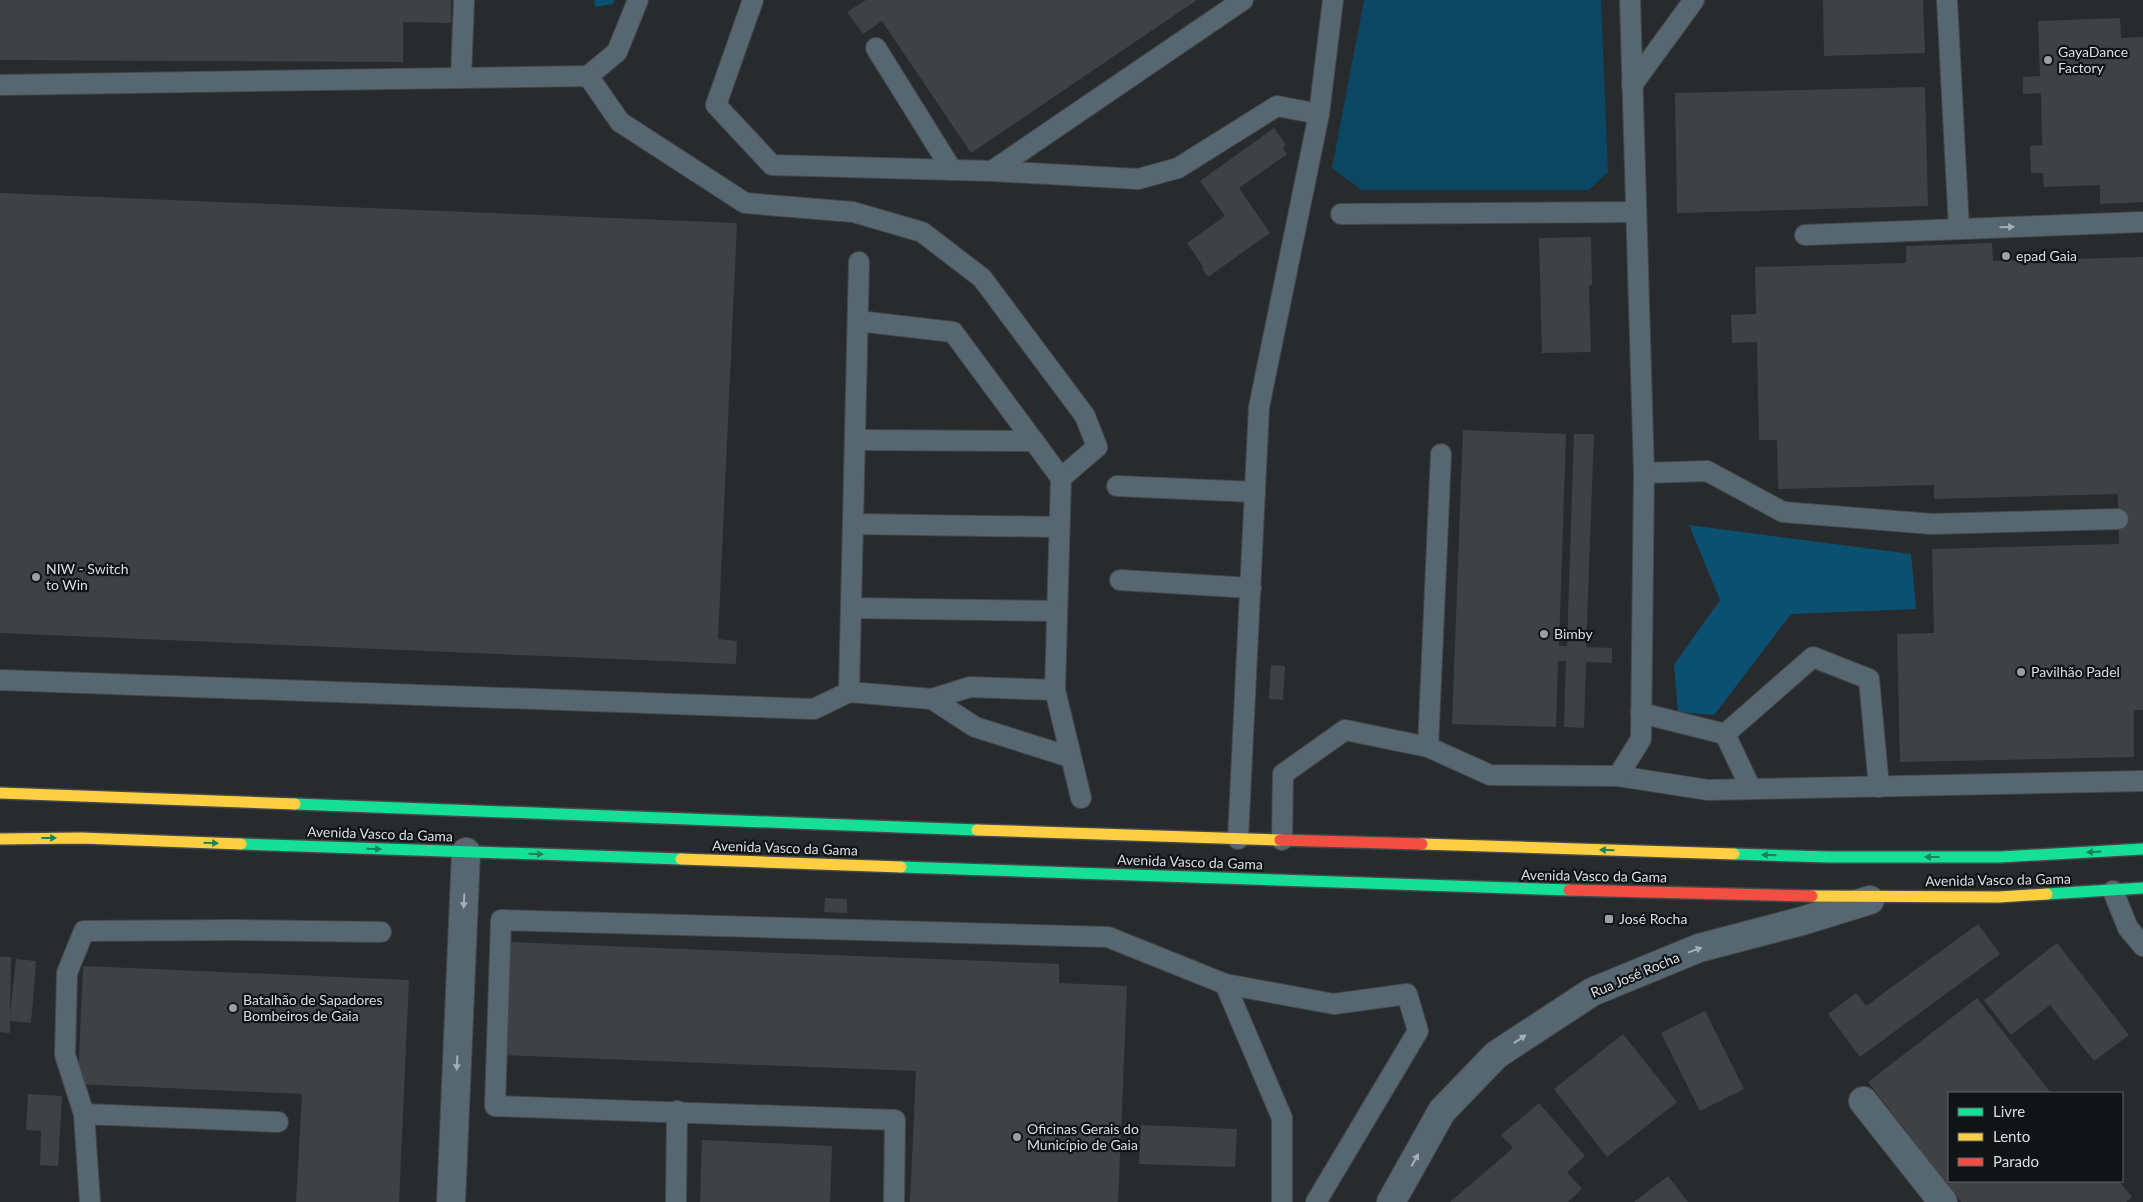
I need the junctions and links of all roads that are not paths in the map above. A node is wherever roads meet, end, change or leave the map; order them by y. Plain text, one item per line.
1 (464, 0) edge
2 (638, 0) edge
3 (753, 0) edge
4 (1243, 0) edge
5 (1332, 0) edge
6 (1630, 0) edge
7 (1694, 0) edge
8 (1947, 0) edge
9 (876, 48) dead end
10 (588, 76) junction
11 (461, 78) junction
12 (0, 85) edge
13 (1632, 85) junction
14 (1320, 114) junction
15 (952, 170) junction
16 (992, 171) junction
17 (1636, 212) junction
18 (1341, 214) dead end
19 (2143, 222) edge
20 (1959, 229) junction
21 (1805, 236) dead end
22 (859, 262) dead end
23 (858, 321) junction
24 (855, 440) junction
25 (1034, 441) junction
26 (1441, 454) dead end
27 (1644, 473) junction
28 (1061, 478) junction
29 (1117, 486) dead end
30 (1256, 492) junction
31 (2118, 519) dead end
32 (853, 524) junction
33 (1059, 527) junction
34 (1120, 580) dead end
35 (1251, 588) junction
36 (851, 608) junction
37 (1057, 611) junction
38 (0, 680) edge
39 (1055, 690) junction
40 (849, 692) junction
41 (932, 699) junction
42 (1641, 712) junction
43 (1725, 734) junction
44 (1428, 748) junction
45 (1070, 757) junction
46 (1618, 776) junction
47 (2143, 781) edge
48 (1879, 787) junction
49 (1751, 790) junction
50 (0, 794) edge
51 (1081, 798) dead end
52 (0, 839) edge
53 (1238, 839) junction
54 (1282, 840) junction
55 (2143, 849) edge
56 (466, 852) junction
57 (2143, 888) edge
58 (2113, 891) junction
59 (1877, 898) junction
60 (382, 932) dead end
61 (2143, 946) edge
62 (1225, 984) junction
63 (1863, 1101) dead end
64 (677, 1112) junction
65 (84, 1114) junction
66 (278, 1122) dead end
67 (90, 1202) edge
68 (451, 1202) edge
69 (676, 1202) edge
70 (894, 1202) edge
71 (1282, 1202) edge
72 (1316, 1202) edge
73 (1391, 1202) edge
74 (1943, 1202) edge

1 - 11 lane
2 - 10 lane
3 - 15 lane
4 - 16 lane
5 - 14 lane
6 - 13 lane
7 - 13 lane
8 - 20 lane
9 - 15 lane
10 - 11 lane
10 - 28 lane
11 - 12 lane
13 - 17 lane
14 - 16 lane
14 - 30 lane
15 - 16 lane
17 - 18 lane
17 - 27 lane
20 -> 19 lane
20 - 21 lane
22 - 23 lane
23 - 24 lane
23 - 25 lane
24 - 25 lane
24 - 32 lane
25 - 28 lane
26 - 44 lane
27 - 31 lane
27 - 42 lane
28 - 33 lane
29 - 30 lane
30 - 35 lane
32 - 33 lane
32 - 36 lane
33 - 37 lane
34 - 35 lane
35 - 53 lane
36 - 37 lane
36 - 40 lane
37 - 39 lane
38 - 40 lane
39 - 41 lane
39 - 45 lane
40 - 41 lane
41 - 45 lane
42 - 43 lane
42 - 46 lane
43 - 48 lane
43 - 49 lane
44 - 46 lane
44 - 54 lane
45 - 51 lane
46 - 49 lane
47 - 48 lane
48 - 49 lane
50 - 53 main road, Avenida Vasco da Gama
52 -> 56 main road, Avenida Vasco da Gama
53 - 54 main road, Avenida Vasco da Gama
55 -> 54 main road, Avenida Vasco da Gama
56 -> 59 main road, Avenida Vasco da Gama
56 -> 68 street
57 - 58 main road, Avenida Vasco da Gama
58 - 59 main road, Avenida Vasco da Gama
58 - 61 lane
73 -> 59 street, Rua José Rocha
60 - 65 lane
62 - 64 lane
62 - 71 lane
62 - 72 lane
63 - 74 street
64 - 69 lane
64 - 70 lane
65 - 66 lane
65 - 67 lane

